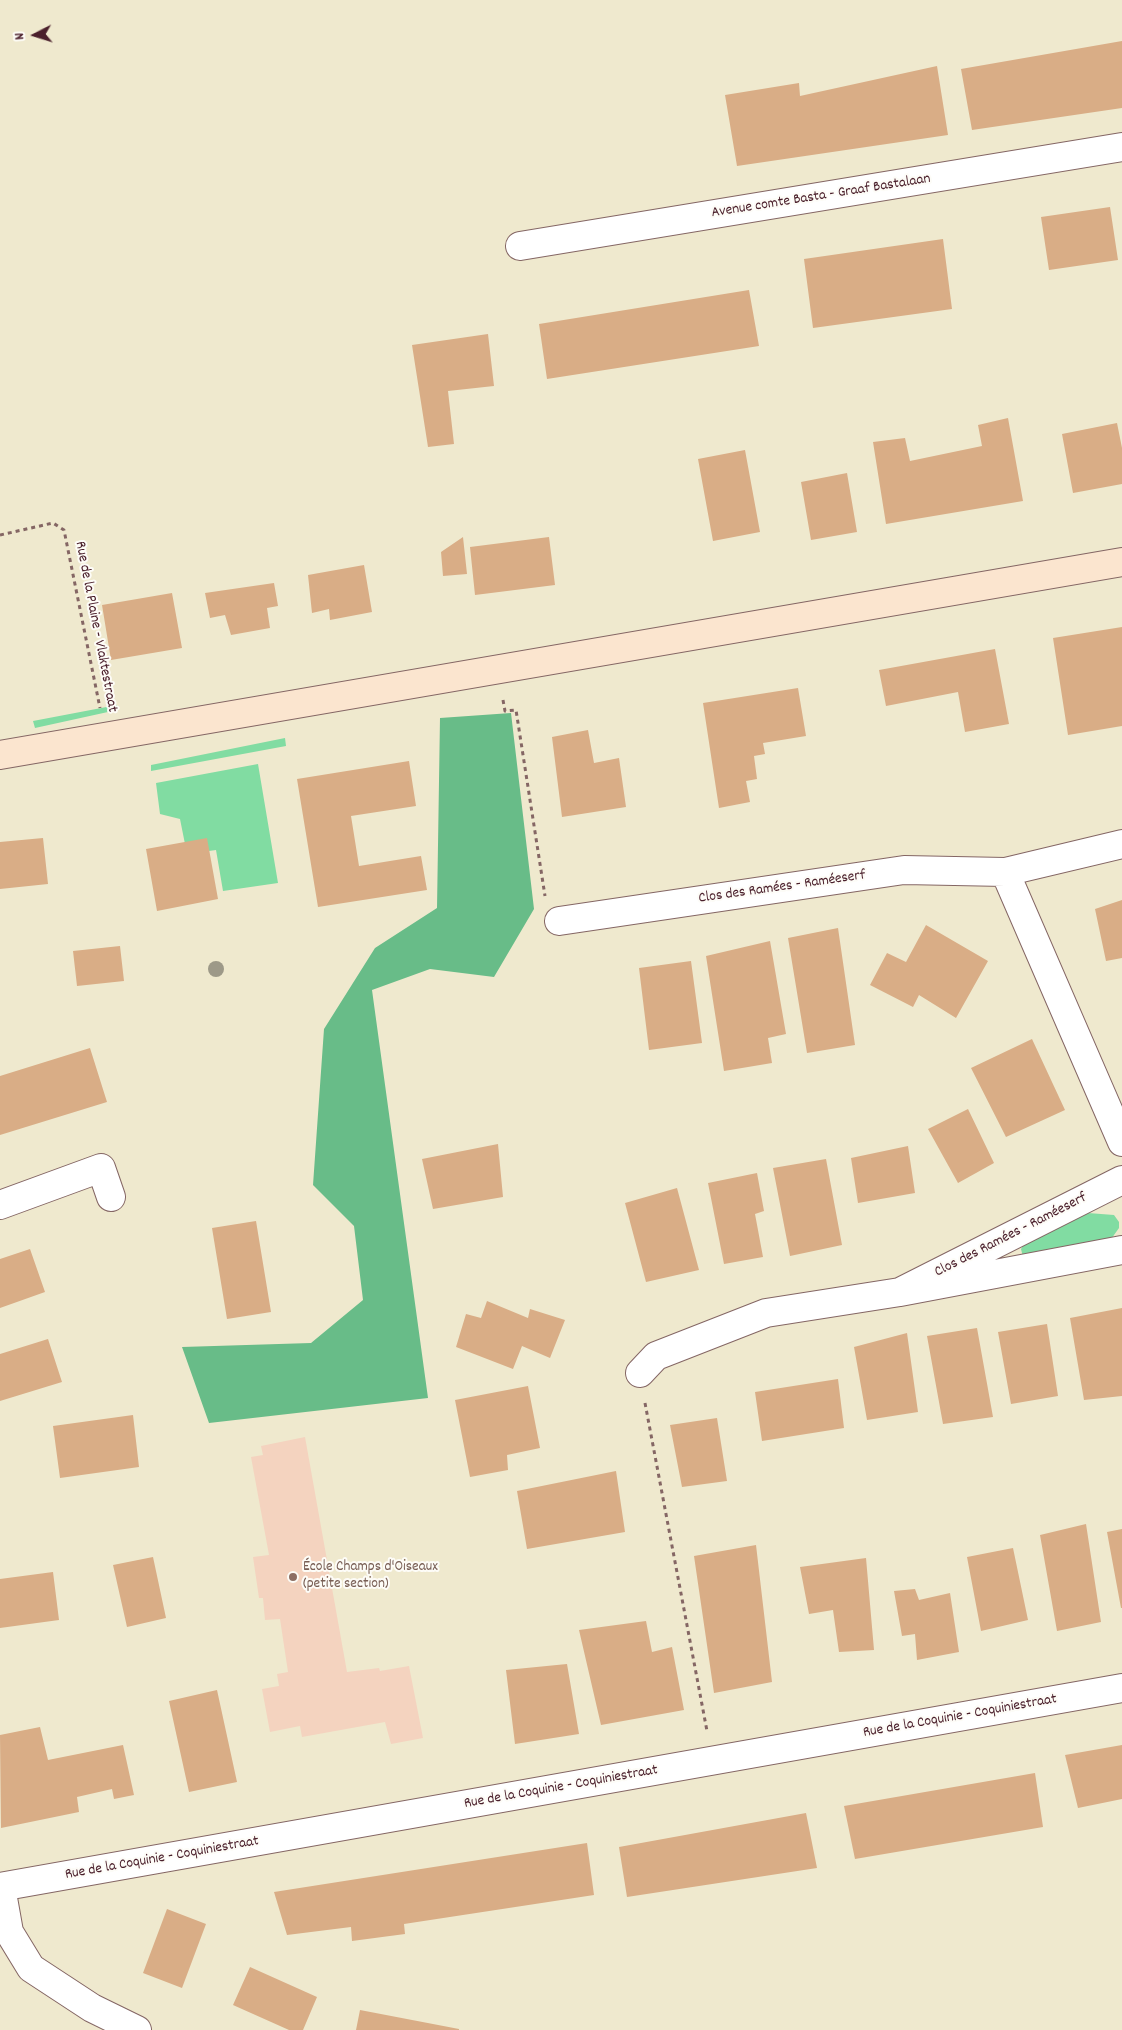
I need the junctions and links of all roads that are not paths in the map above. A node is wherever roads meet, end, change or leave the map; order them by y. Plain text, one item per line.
1 (1122, 147) edge
2 (520, 246) dead end
3 (1122, 562) edge
4 (0, 755) edge
5 (1122, 844) edge
6 (1005, 872) junction
7 (559, 920) road end
8 (1122, 1142) edge
9 (1122, 1180) edge
10 (111, 1198) dead end
11 (0, 1205) edge
12 (1122, 1250) edge
13 (900, 1292) junction
14 (640, 1373) road end
15 (1122, 1688) edge
16 (0, 1887) edge
17 (138, 2030) edge

1 - 2 street, Avenue comte Basta - Graaf Bastalaan
3 - 4 main road
5 - 6 street, Clos des Ramées - Raméeserf
6 - 7 street, Clos des Ramées - Raméeserf
6 - 8 street
9 - 13 street, Clos des Ramées - Raméeserf
10 - 11 street
12 - 13 street, Clos des Ramées - Raméeserf
13 - 14 street, Clos des Ramées - Raméeserf
15 - 16 street, Rue de la Coquinie - Coquiniestraat
16 - 17 street

